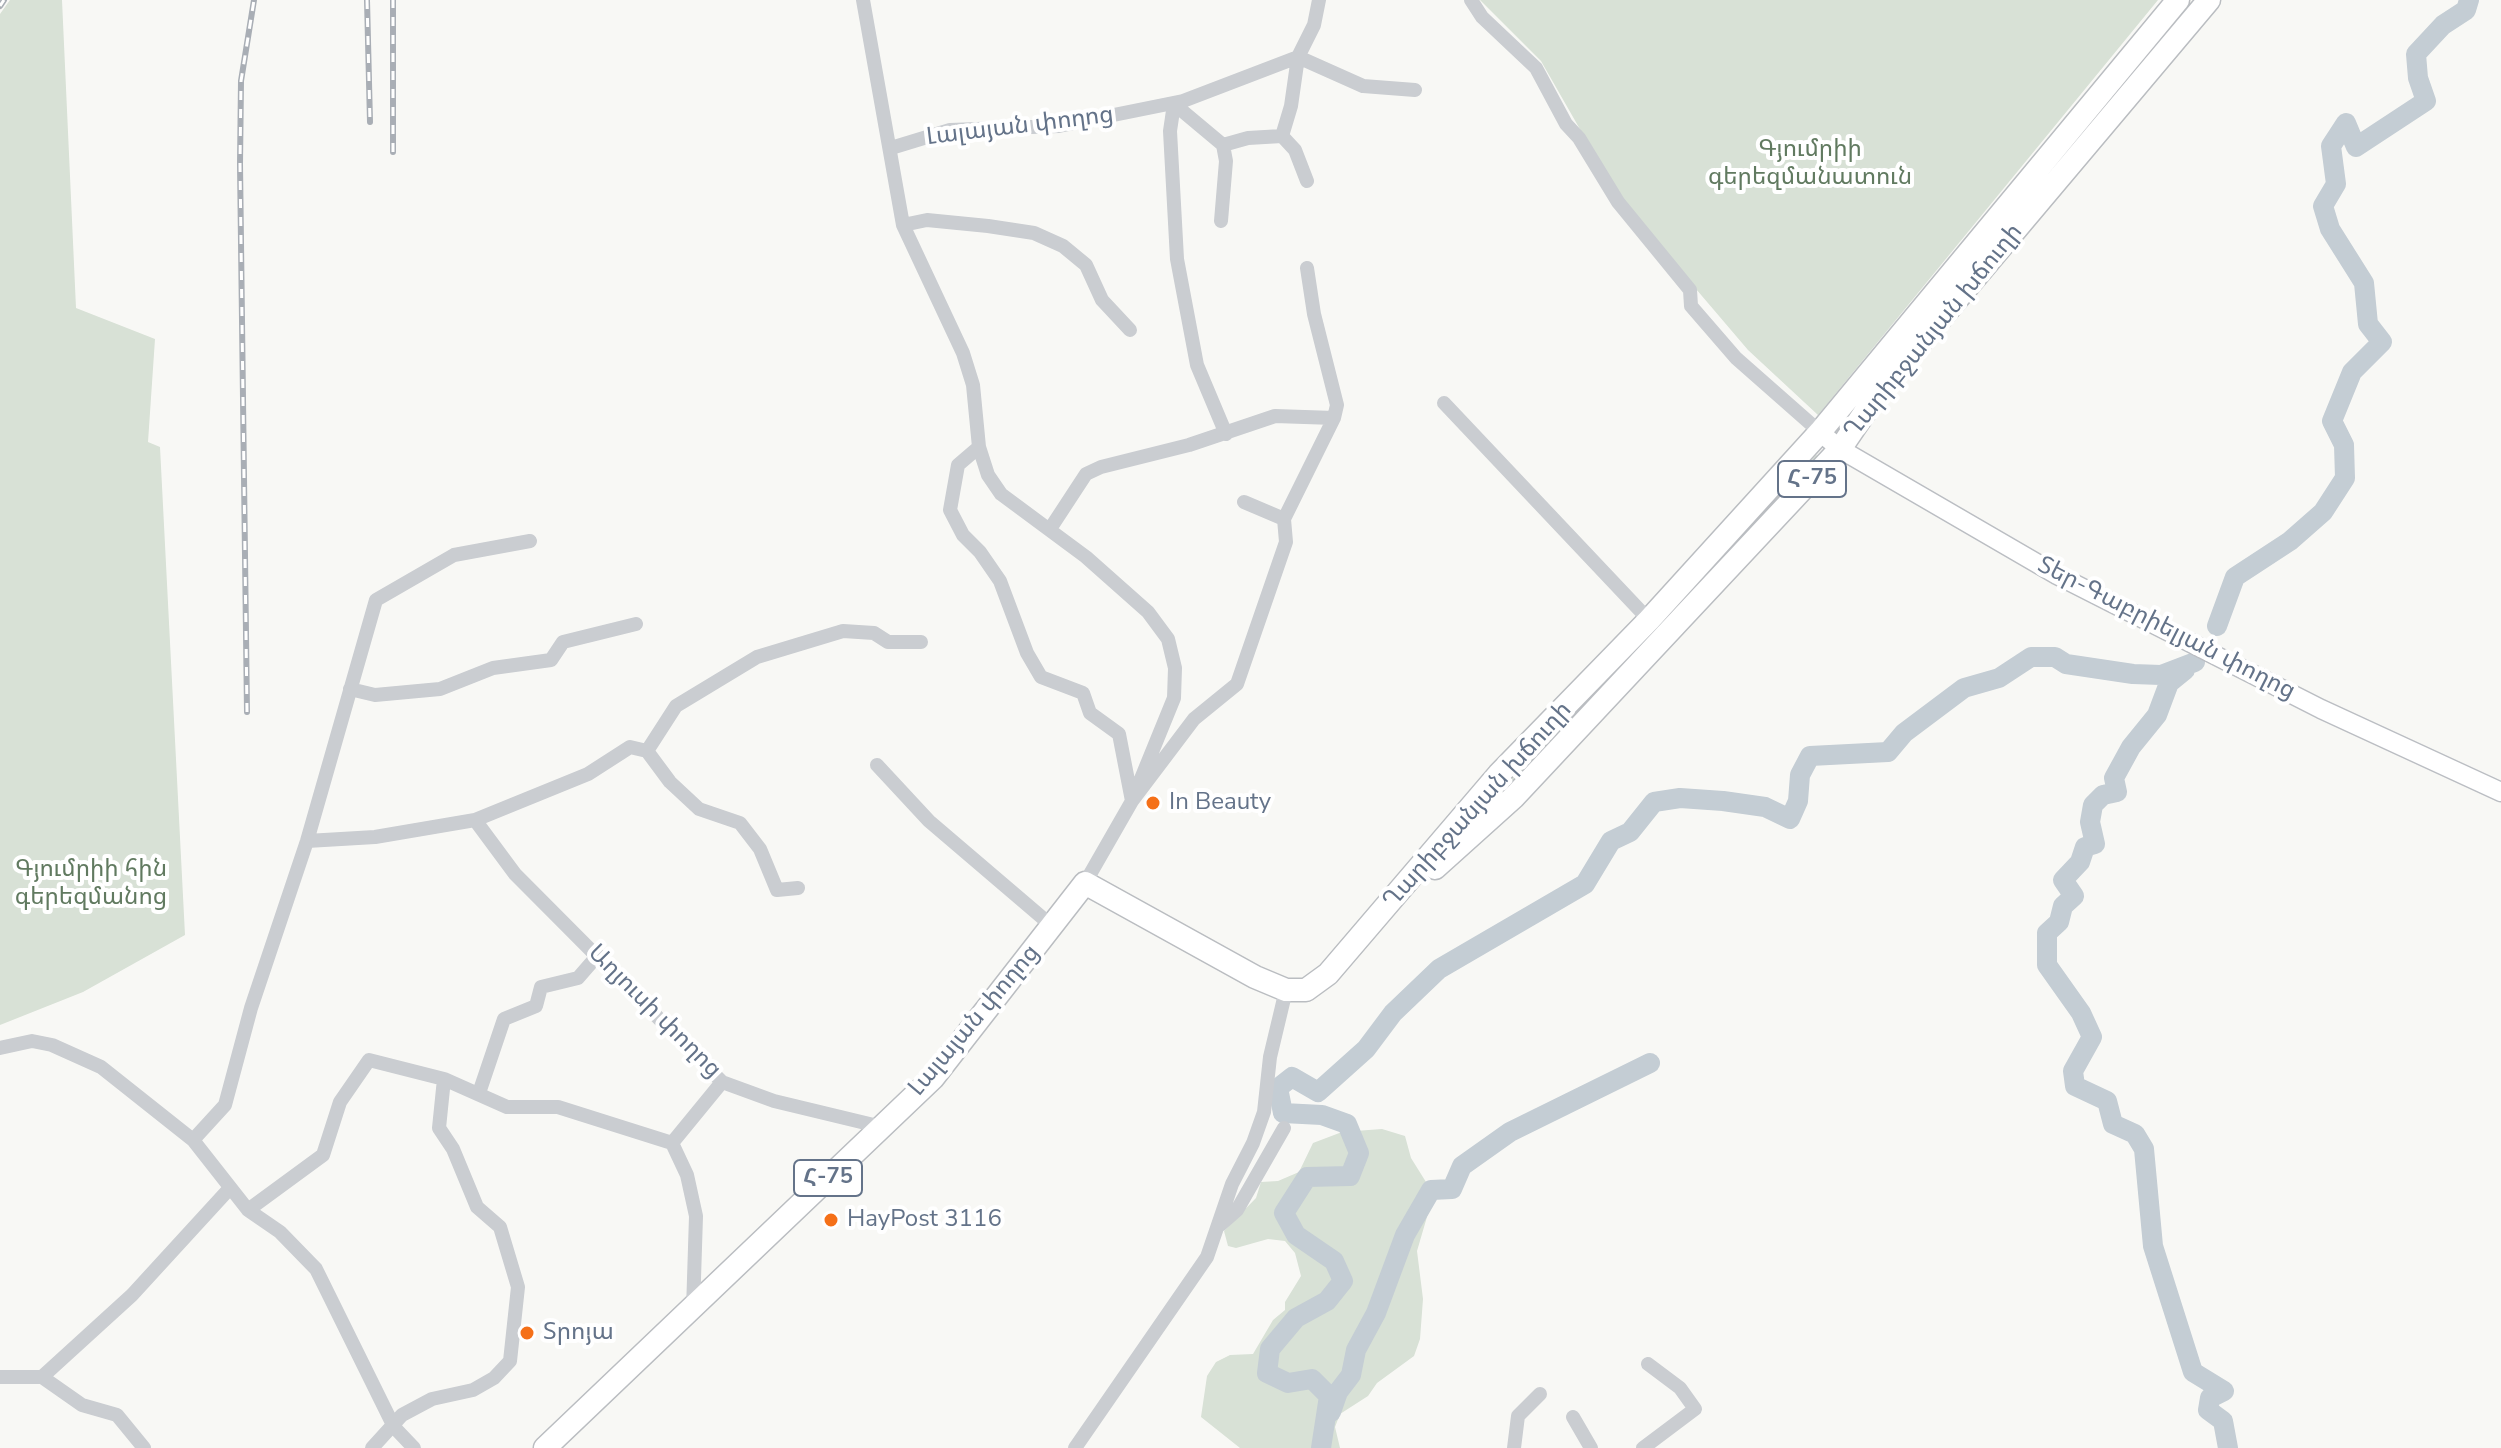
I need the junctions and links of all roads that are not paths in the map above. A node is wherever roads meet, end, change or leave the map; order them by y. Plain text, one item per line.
1 (863, 0) edge
2 (1319, 0) edge
3 (1471, 0) edge
4 (2178, 0) edge
5 (2209, 0) edge
6 (1298, 57) junction
7 (1415, 90) dead end
8 (1174, 104) junction
9 (1282, 136) junction
10 (1223, 145) junction
11 (891, 148) junction
12 (1307, 181) dead end
13 (1221, 221) dead end
14 (903, 225) junction
15 (1307, 268) dead end
16 (1130, 330) dead end
17 (1444, 403) dead end
18 (1334, 418) junction
19 (1820, 432) junction
20 (1226, 434) junction
21 (979, 447) junction
22 (1840, 449) junction
23 (1244, 502) dead end
24 (1284, 519) junction
25 (1050, 529) junction
26 (530, 541) dead end
27 (1649, 620) junction
28 (636, 624) dead end
29 (921, 642) dead end
30 (350, 689) junction
31 (647, 751) junction
32 (877, 765) dead end
33 (2501, 792) edge
34 (1132, 801) junction
35 (475, 820) junction
36 (307, 841) junction
37 (1085, 883) junction
38 (798, 888) dead end
39 (1375, 922) junction
40 (1052, 926) junction
41 (598, 955) junction
42 (1286, 990) junction
43 (0, 1048) edge
44 (444, 1079) junction
45 (722, 1082) junction
46 (479, 1093) junction
47 (882, 1127) junction
48 (1284, 1128) dead end
49 (193, 1140) junction
50 (672, 1143) junction
51 (230, 1188) junction
52 (248, 1210) junction
53 (1219, 1225) junction
54 (693, 1310) junction
55 (1648, 1364) dead end
56 (0, 1377) edge
57 (42, 1377) junction
58 (1540, 1394) dead end
59 (1573, 1417) dead end
60 (394, 1427) junction
61 (144, 1448) edge
62 (372, 1448) edge
63 (414, 1448) edge
64 (545, 1448) edge
65 (1075, 1448) edge
66 (1514, 1448) edge
67 (1591, 1448) edge
68 (1643, 1448) edge

1 - 11 street
2 - 6 street
3 - 19 street
4 - 19 highway, Ղարիբջանյան խճուղի / Հ-75
5 - 22 highway, Ղարիբջանյան խճուղի / Հ-75
6 - 7 street
6 - 8 street, Լալայան փողոց
6 - 9 street
8 - 10 street
8 - 11 street, Լալայան փողոց
8 - 20 street
9 - 10 street
9 - 12 street
10 - 13 street
11 - 14 street, Լալայան փողոց
14 - 16 street
14 - 21 street, Լալայան փողոց
15 - 18 street
17 - 27 street
18 - 20 street
18 - 24 street, Լալայան փողոց
19 - 22 main road, Տեր-Գաբրիելյան փողոց
19 - 27 highway, Ղարիբջանյան խճուղի / Հ-75
20 - 25 street
21 - 25 street, Լալայան փողոց
21 - 34 street
22 - 33 main road, Տեր-Գաբրիելյան փողոց
22 - 39 highway, Ղարիբջանյան խճուղի / Հ-75
23 - 24 street
24 - 34 street, Լալայան փողոց
25 - 34 street, Լալայան փողոց
26 - 30 street
27 - 39 highway, Ղարիբջանյան խճուղի / Հ-75
28 - 30 street
29 - 31 street
30 - 36 street
31 - 35 street
31 - 38 street
32 - 40 street
34 - 37 street, Լալայան փողոց
35 - 36 street
35 - 41 street, Աղյուսի փողոց
36 - 49 street
37 - 40 highway, Լալայան փողոց / Հ-75
37 - 42 highway
39 - 42 highway, Ղարիբջանյան խճուղի / Հ-75
40 - 47 highway, Լալայան փողոց / Հ-75
41 - 45 street, Աղյուսի փողոց
41 - 46 street
42 - 53 street
43 - 49 street
44 - 46 street
44 - 52 street
44 - 60 street
45 - 47 street, Աղյուսի փողոց
45 - 50 street
46 - 50 street
47 - 54 highway, Լալայան փողոց / Հ-75
48 - 53 street
49 - 51 street
50 - 54 street
51 - 52 street
51 - 57 street
52 - 60 street
53 - 65 street
54 - 64 highway, Լալայան փողոց / Հ-75
55 - 68 street
56 - 57 street
57 - 61 street
58 - 66 street
59 - 67 street
60 - 62 street
60 - 63 street

